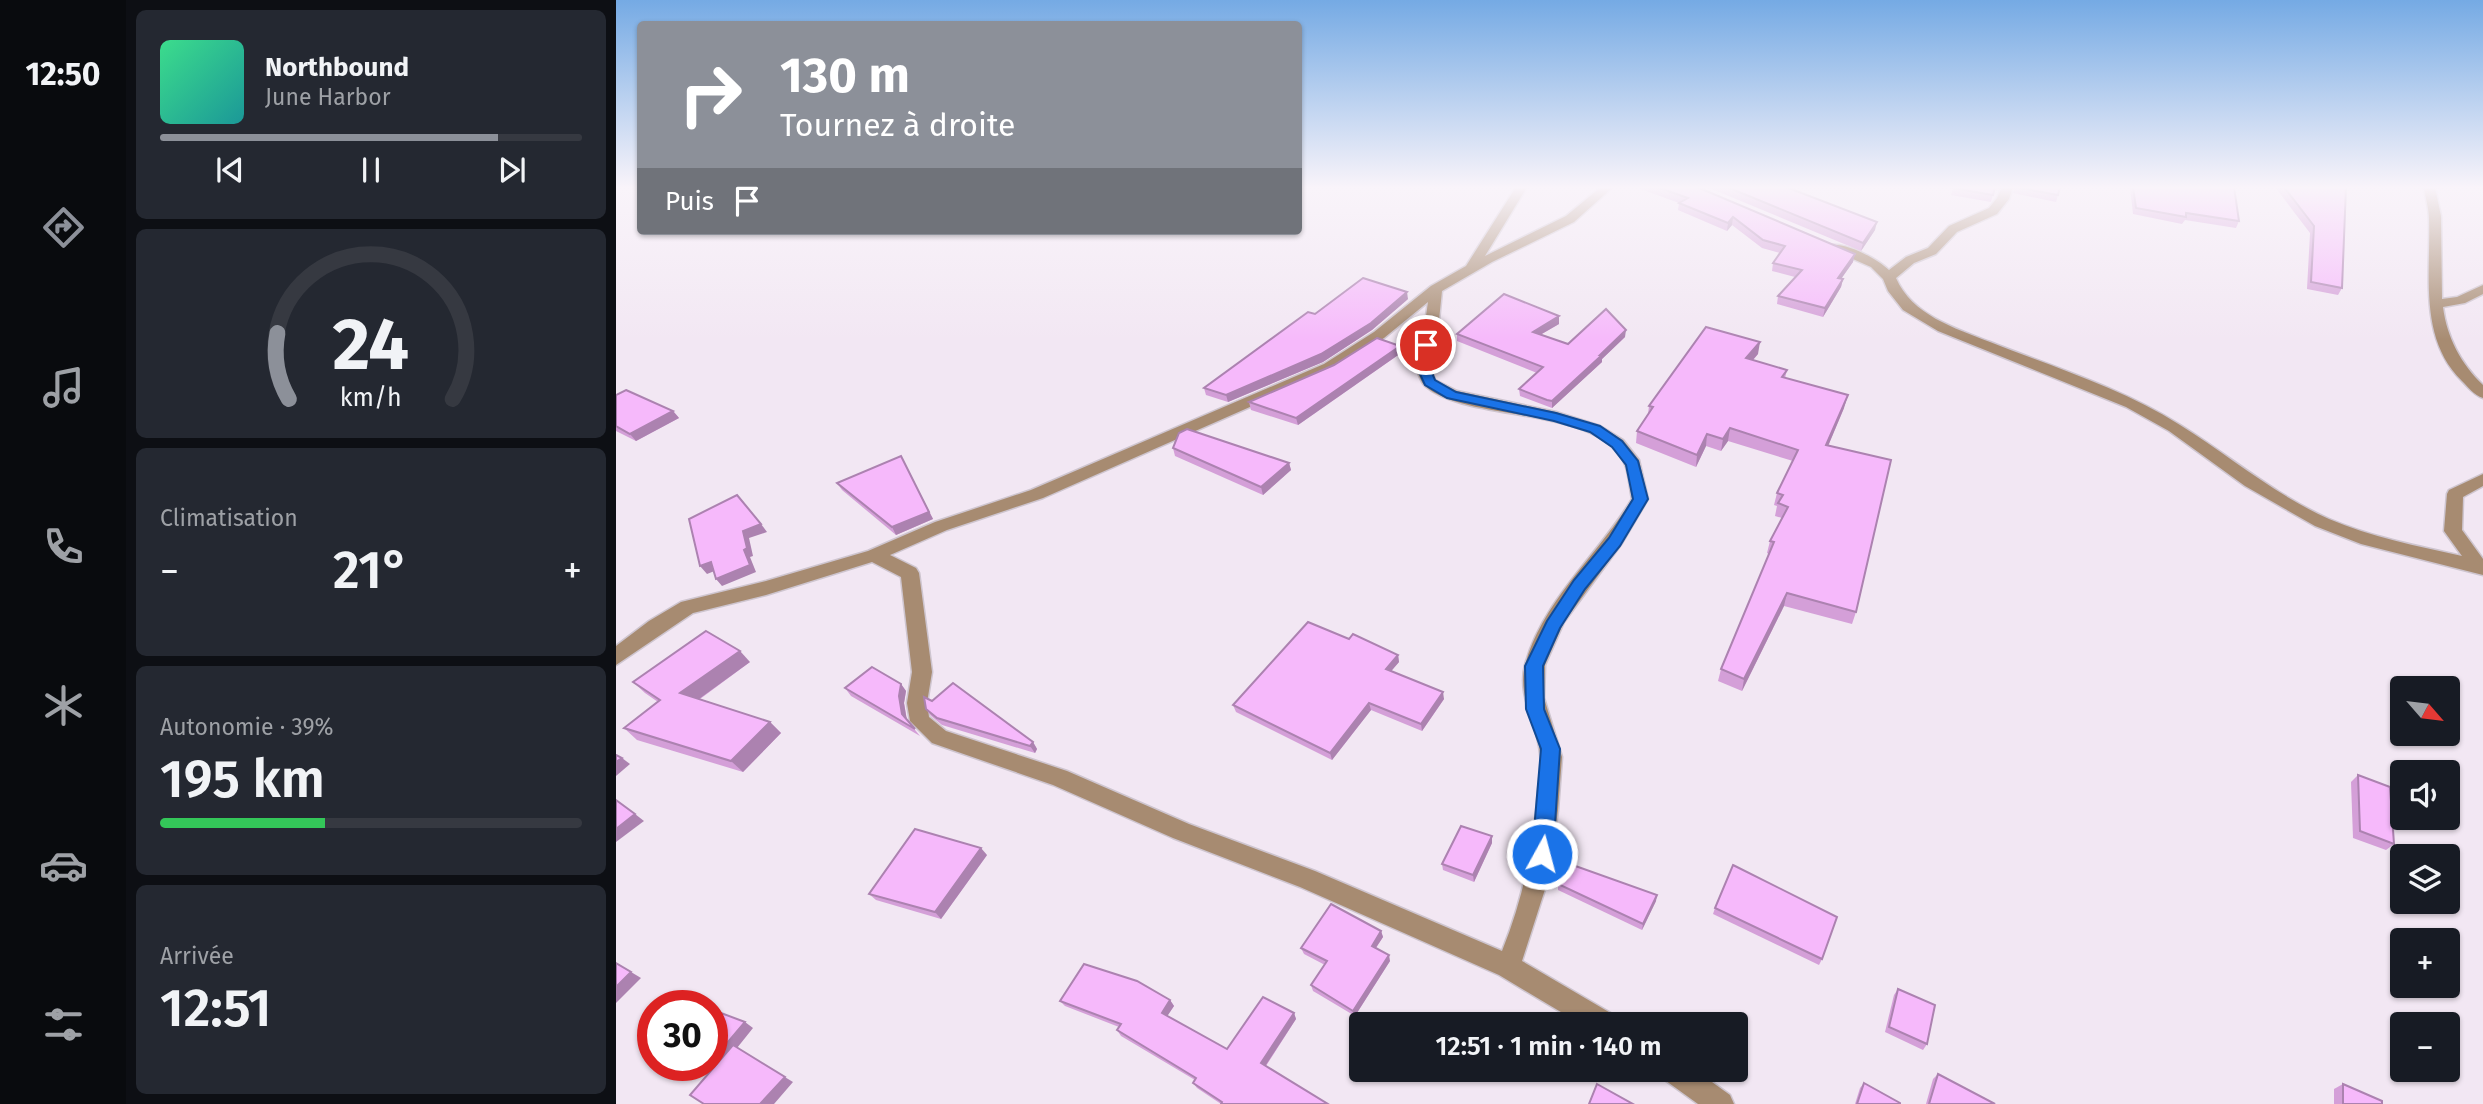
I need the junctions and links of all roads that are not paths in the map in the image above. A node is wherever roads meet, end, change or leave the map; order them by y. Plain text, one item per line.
1 (1490, 239) edge
2 (1531, 239) edge
3 (1944, 239) edge
4 (2435, 239) edge
5 (1817, 240) edge
6 (1471, 269) junction
7 (1889, 277) junction
8 (1436, 289) junction
9 (2483, 289) edge
10 (2436, 304) junction
11 (2483, 393) edge
12 (2483, 479) edge
13 (874, 555) junction
14 (2481, 570) edge
15 (616, 657) edge
16 (1508, 966) junction
17 (1585, 1012) edge
18 (1690, 1082) edge
19 (1721, 1104) edge

1 - 6 street
2 - 6 street
3 - 7 street
4 - 10 street
5 - 7 street
6 - 8 street
7 - 14 street
8 - 13 street
8 - 16 street
9 - 10 street
10 - 11 street
12 - 14 street
13 - 15 street
13 - 16 street
16 - 17 street
18 - 19 street

